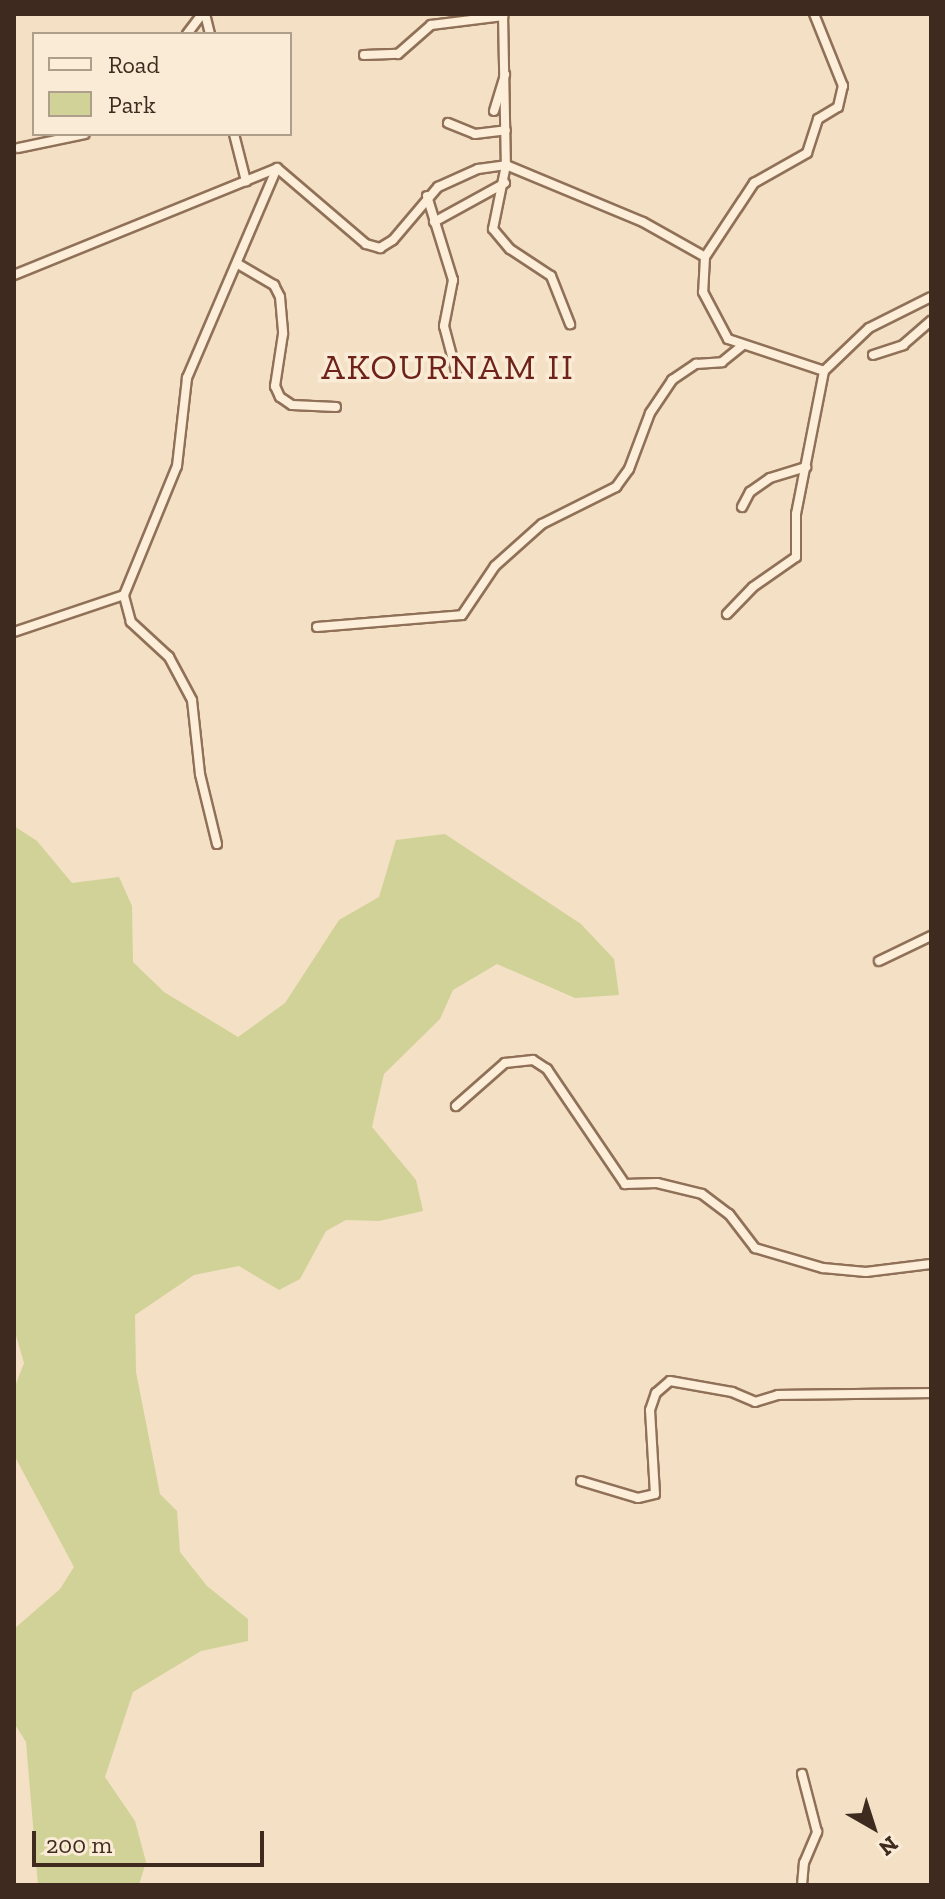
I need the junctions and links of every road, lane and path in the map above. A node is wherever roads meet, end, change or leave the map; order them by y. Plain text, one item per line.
1 (204, 14) edge
2 (814, 14) edge
3 (503, 15) edge
4 (189, 32) edge
5 (364, 55) dead end
6 (507, 71) junction
7 (494, 111) dead end
8 (448, 123) dead end
9 (506, 130) junction
10 (75, 136) edge
11 (235, 136) edge
12 (18, 148) dead end
13 (506, 165) junction
14 (277, 168) junction
15 (246, 181) junction
16 (505, 183) junction
17 (427, 196) junction
18 (434, 222) junction
19 (705, 257) junction
20 (238, 264) junction
21 (14, 275) edge
22 (931, 297) edge
23 (931, 321) edge
24 (570, 324) dead end
25 (742, 346) junction
26 (873, 355) dead end
27 (824, 371) junction
28 (457, 375) dead end
29 (336, 407) dead end
30 (806, 467) junction
31 (742, 507) dead end
32 (124, 595) junction
33 (727, 614) dead end
34 (317, 627) dead end
35 (14, 632) edge
36 (217, 844) dead end
37 (931, 936) edge
38 (879, 961) dead end
39 (456, 1106) dead end
40 (931, 1264) edge
41 (931, 1393) edge
42 (581, 1481) dead end
43 (802, 1774) dead end
44 (802, 1885) edge

1 - 4 street
2 - 19 street
3 - 5 street
3 - 6 street
6 - 7 street
6 - 9 street
8 - 9 street
9 - 13 street
10 - 12 street
11 - 15 street
13 - 16 street
13 - 17 street
13 - 19 street
14 - 15 street
14 - 17 street
14 - 20 street
15 - 21 street
16 - 18 street
16 - 24 street
17 - 18 street
18 - 28 street
19 - 25 street
20 - 29 street
20 - 32 street
22 - 27 street
23 - 26 street
25 - 27 street
25 - 34 street
27 - 30 street
30 - 31 street
30 - 33 street
32 - 35 street
32 - 36 street
37 - 38 street
39 - 40 street
41 - 42 street
43 - 44 street

